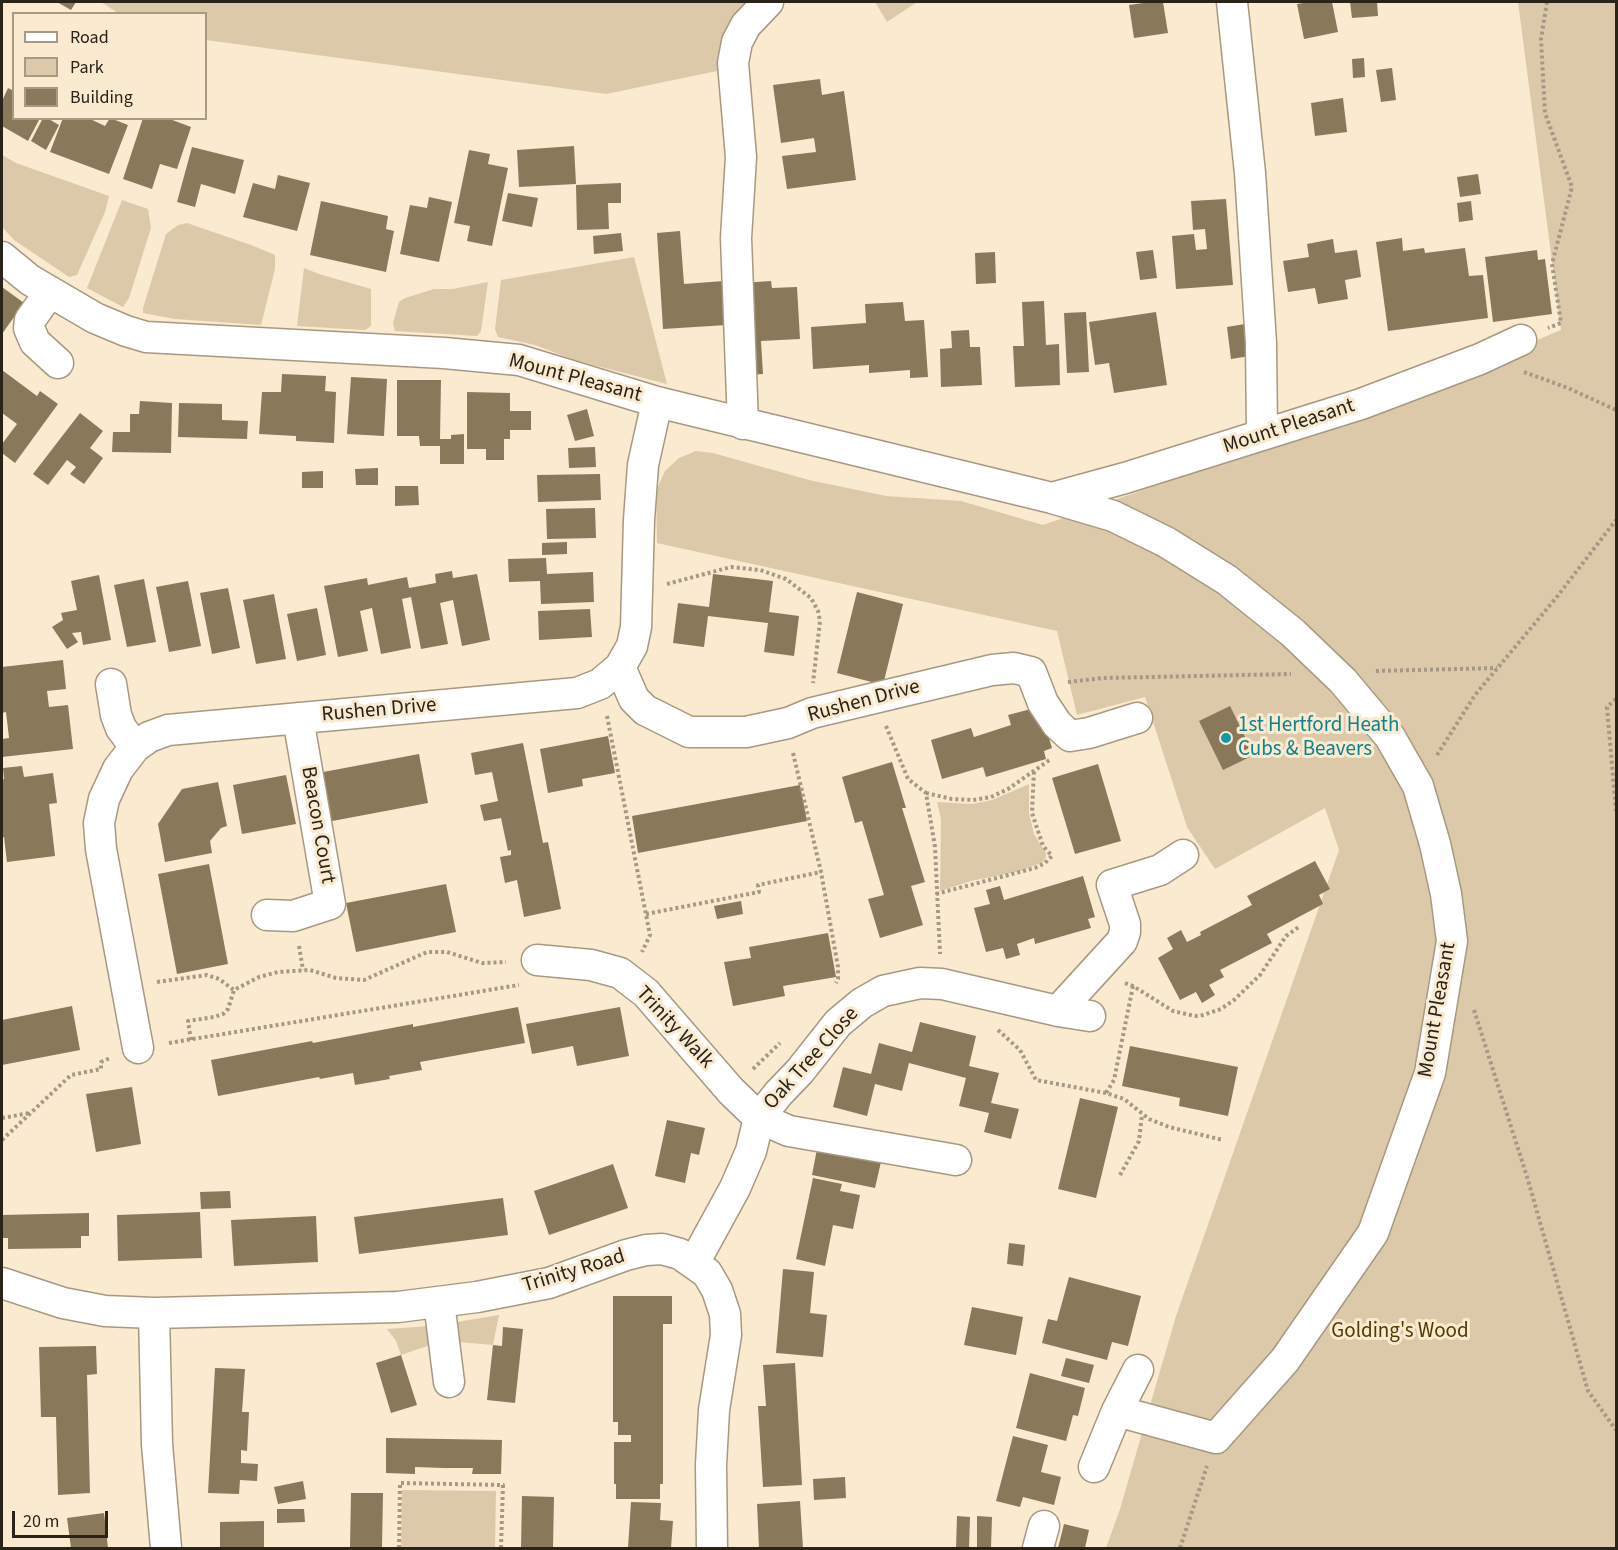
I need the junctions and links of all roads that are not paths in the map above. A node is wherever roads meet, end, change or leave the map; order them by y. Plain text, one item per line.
1 (768, 2) edge
2 (1232, 2) edge
3 (2, 256) edge
4 (50, 292) junction
5 (1521, 340) road end
6 (58, 363) dead end
7 (657, 402) junction
8 (743, 424) junction
9 (1262, 435) junction
10 (1052, 498) junction
11 (610, 675) junction
12 (111, 684) dead end
13 (298, 718) junction
14 (1137, 718) dead end
15 (135, 747) junction
16 (1183, 855) dead end
17 (267, 915) dead end
18 (537, 960) road end
19 (1058, 1011) junction
20 (1090, 1016) dead end
21 (138, 1048) road end
22 (759, 1118) junction
23 (956, 1160) dead end
24 (693, 1263) junction
25 (2, 1283) edge
26 (439, 1302) junction
27 (154, 1313) junction
28 (1138, 1370) dead end
29 (449, 1382) dead end
30 (1117, 1411) junction
31 (1094, 1467) dead end
32 (166, 1548) edge
33 (712, 1548) edge

1 - 8 street
2 - 9 street
3 - 4 street, Mount Pleasant
4 - 6 street
4 - 7 street, Mount Pleasant
5 - 9 street, Mount Pleasant
7 - 8 street, Mount Pleasant
7 - 11 street
8 - 10 street, Mount Pleasant
9 - 10 street, Mount Pleasant
10 - 30 street, Mount Pleasant
11 - 13 street, Rushen Drive
11 - 14 street, Rushen Drive
12 - 15 street
13 - 15 street, Rushen Drive
13 - 17 street, Beacon Court
15 - 21 street, Rushen Drive
16 - 19 street
18 - 22 street, Trinity Walk
19 - 20 street, Oak Tree Close
19 - 22 street, Oak Tree Close
22 - 23 street
22 - 24 street, Oak Tree Close
24 - 26 street, Trinity Road
24 - 33 street, Trinity Road
25 - 27 street, Trinity Road
26 - 27 street, Trinity Road
26 - 29 street
27 - 32 street
28 - 30 street
30 - 31 street

